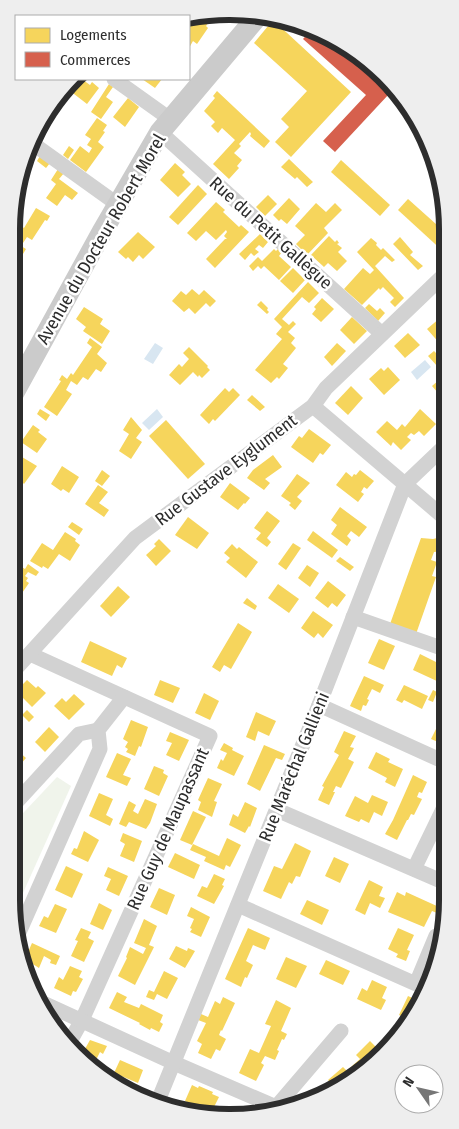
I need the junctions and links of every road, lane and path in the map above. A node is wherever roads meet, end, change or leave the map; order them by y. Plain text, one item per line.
1 (254, 22) edge
2 (115, 80) edge
3 (165, 126) junction
4 (37, 147) edge
5 (118, 204) junction
6 (439, 280) edge
7 (382, 334) junction
8 (20, 382) edge
9 (313, 406) junction
10 (439, 451) edge
11 (405, 484) junction
12 (439, 513) edge
13 (353, 617) junction
14 (439, 647) edge
15 (30, 654) junction
16 (20, 665) edge
17 (124, 697) junction
18 (320, 705) junction
19 (98, 730) junction
20 (439, 759) edge
21 (20, 798) edge
22 (277, 810) junction
23 (439, 819) edge
24 (414, 869) junction
25 (439, 880) edge
26 (238, 906) junction
27 (22, 926) edge
28 (435, 937) edge
29 (49, 1005) edge
30 (82, 1020) junction
31 (341, 1031) dead end
32 (72, 1038) edge
33 (174, 1063) junction
34 (160, 1097) edge
35 (279, 1103) edge
36 (271, 1105) edge

1 - 3 street, Avenue du Docteur Robert Morel
2 - 3 street, Rue du Petit Gallègue
3 - 5 street, Avenue du Docteur Robert Morel
3 - 7 street, Rue du Petit Gallègue
4 - 5 street
5 - 8 street, Avenue du Docteur Robert Morel
6 - 7 street, Rue Gustave Eyglument
7 - 9 street, Rue Gustave Eyglument
9 - 11 street
9 - 15 street, Rue Gustave Eyglument
10 - 11 street, Rue Maréchal Gallieni
11 - 12 street
11 - 13 street, Rue Maréchal Gallieni
13 - 14 street
13 - 18 street, Rue Maréchal Gallieni
15 - 16 street, Rue Gustave Eyglument
15 - 17 street, Rue Guy de Maupassant
17 - 19 street
17 - 30 street, Rue Guy de Maupassant
18 - 20 street
18 - 22 street, Rue Maréchal Gallieni
19 - 21 street
19 - 27 street
22 - 24 street
22 - 26 street, Rue Maréchal Gallieni
23 - 24 street
24 - 25 street
26 - 28 street
26 - 33 street, Rue Maréchal Gallieni
29 - 30 street
30 - 32 street
30 - 33 street
31 - 35 street
33 - 34 street, Rue Maréchal Gallieni
33 - 36 street

